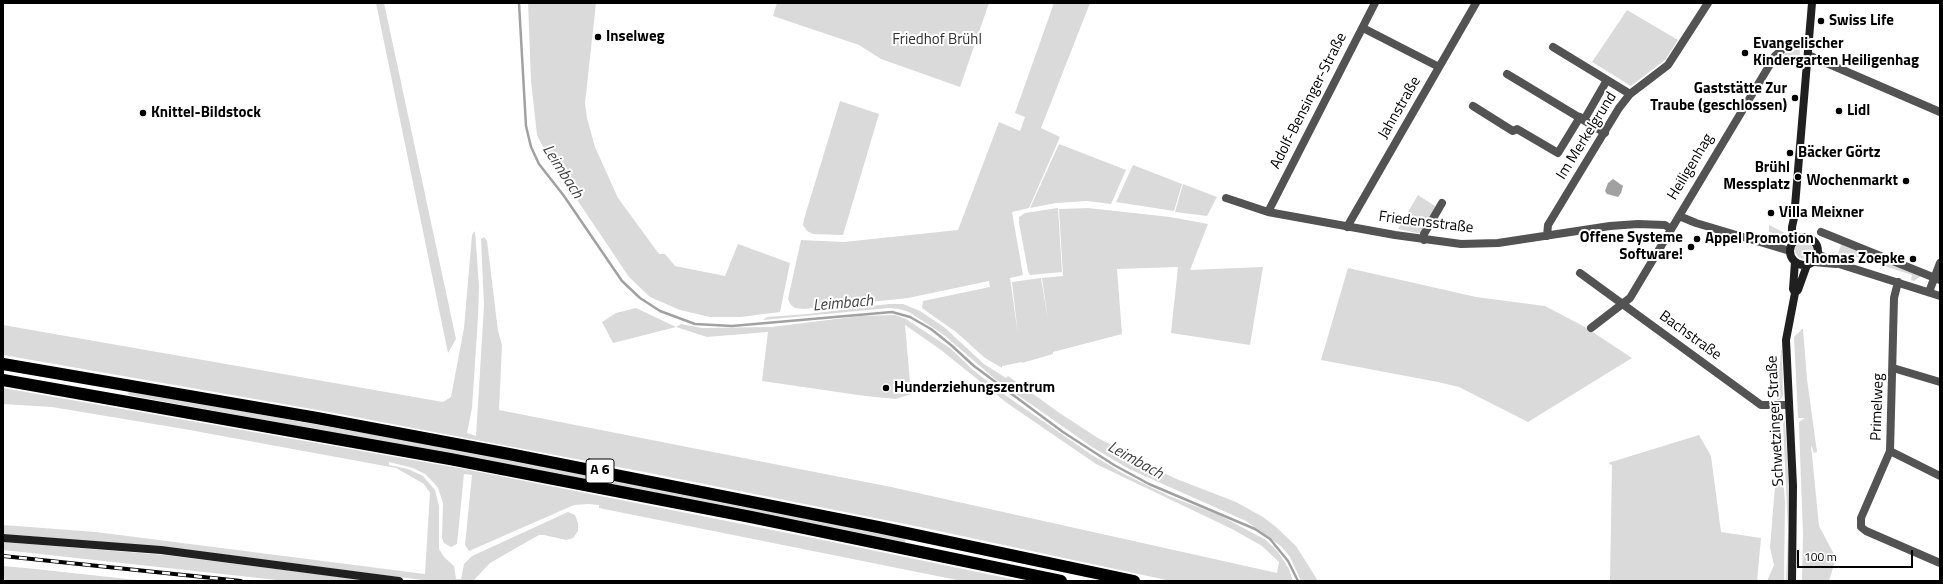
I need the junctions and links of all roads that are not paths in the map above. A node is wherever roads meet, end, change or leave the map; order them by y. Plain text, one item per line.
1 (1375, 3) edge
2 (1476, 3) edge
3 (1708, 3) edge
4 (1809, 4) edge
5 (1363, 28) junction
6 (1809, 44) junction
7 (1553, 47) dead end
8 (1808, 55) junction
9 (1439, 67) junction
10 (1507, 74) dead end
11 (1607, 80) junction
12 (1630, 94) junction
13 (1473, 106) dead end
14 (1940, 112) edge
15 (1582, 119) junction
16 (1605, 133) junction
17 (1226, 198) dead end
18 (1442, 203) dead end
19 (1268, 212) junction
20 (1679, 216) junction
21 (1794, 218) junction
22 (1347, 227) junction
23 (1671, 229) junction
24 (1821, 232) dead end
25 (1546, 236) junction
26 (1804, 236) junction
27 (1424, 240) junction
28 (1792, 242) junction
29 (1790, 251) junction
30 (1818, 254) junction
31 (1795, 262) junction
32 (1810, 263) junction
33 (1940, 263) edge
34 (1839, 264) junction
35 (1580, 273) dead end
36 (1937, 279) edge
37 (1898, 282) junction
38 (1929, 292) junction
39 (1795, 293) junction
40 (1940, 296) edge
41 (1623, 303) junction
42 (1590, 328) dead end
43 (3, 364) edge
44 (1893, 368) junction
45 (3, 380) edge
46 (1940, 382) edge
47 (1788, 405) junction
48 (1890, 451) junction
49 (1940, 476) edge
50 (3, 538) edge
51 (1940, 563) edge
52 (399, 581) edge
53 (1061, 581) edge
54 (1134, 581) edge
55 (1792, 581) edge

1 - 5 street, Adolf-Bensinger-Straße
2 - 9 street, Jahnstraße
3 - 12 street, Im Merkelgrund
4 - 6 main road
5 - 9 street
5 - 19 street, Adolf-Bensinger-Straße
6 - 8 main road
6 - 20 street, Heiligenhag
7 - 11 street
8 - 14 street
8 - 21 main road
9 - 22 street, Jahnstraße
10 - 15 street
11 - 12 street
11 - 15 street
12 - 16 street, Im Merkelgrund
13 - 15 street
15 - 16 street
16 - 25 street, Im Merkelgrund
17 - 19 street, Friedensstraße
18 - 27 street
19 - 22 street, Friedensstraße
20 - 23 street, Heiligenhag
20 - 29 street
21 - 26 main road
21 - 28 main road
22 - 27 street, Friedensstraße
23 - 25 street, Friedensstraße
23 - 41 street, Heiligenhag
24 - 36 street
25 - 27 street, Friedensstraße
26 - 28 main road
26 - 30 main road
28 - 29 main road
29 - 31 main road
30 - 32 main road
30 - 34 street
31 - 32 main road
31 - 39 main road, Schwetzinger Straße
32 - 34 street
32 - 39 main road, Schwetzinger Straße
33 - 36 street
34 - 37 street
35 - 41 street, Bachstraße
36 - 38 street
37 - 38 street
37 - 44 street, Primelweg
38 - 40 street
39 - 47 main road, Schwetzinger Straße
41 - 42 street, Heiligenhag
41 - 47 street, Bachstraße
43 - 54 highway, A 6
44 - 46 street
44 - 48 street, Primelweg
45 - 53 highway, A 6
47 - 55 main road, Schwetzinger Straße
48 - 49 street
48 - 51 street, Primelweg
50 - 52 main road

